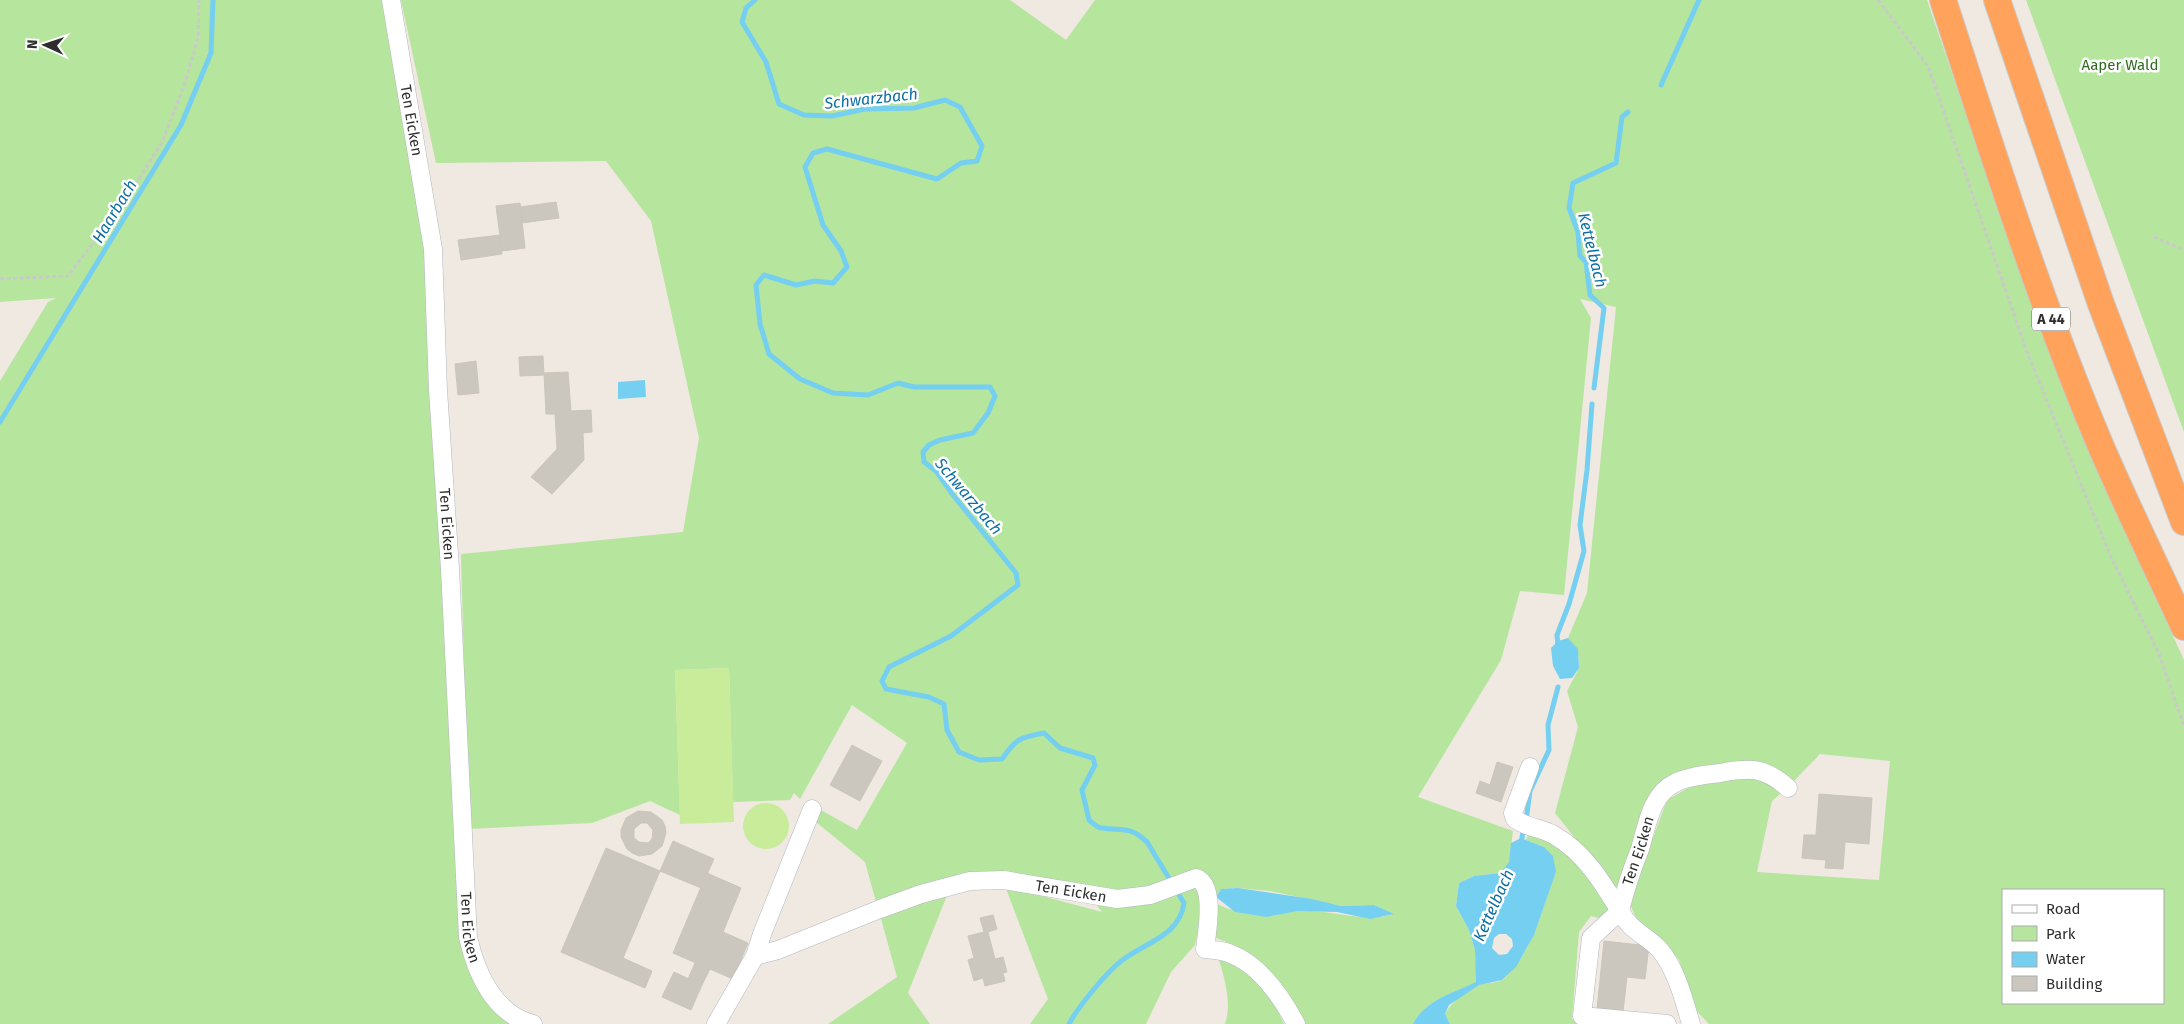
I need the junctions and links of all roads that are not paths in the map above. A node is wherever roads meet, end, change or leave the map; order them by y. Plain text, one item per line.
1 (391, 0) edge
2 (1943, 0) edge
3 (1997, 0) edge
4 (2184, 522) edge
5 (2184, 627) edge
6 (1530, 768) dead end
7 (1788, 788) dead end
8 (812, 809) dead end
9 (1620, 911) junction
10 (755, 956) junction
11 (533, 1024) edge
12 (716, 1024) edge
13 (1296, 1024) edge
14 (1667, 1024) edge
15 (1691, 1024) edge

1 - 11 lane, Ten Eicken
2 - 5 highway, A 44
3 - 4 highway
6 - 9 lane
7 - 9 lane, Ten Eicken
8 - 10 lane
9 - 14 lane
9 - 15 lane
10 - 12 lane
10 - 13 lane, Ten Eicken

